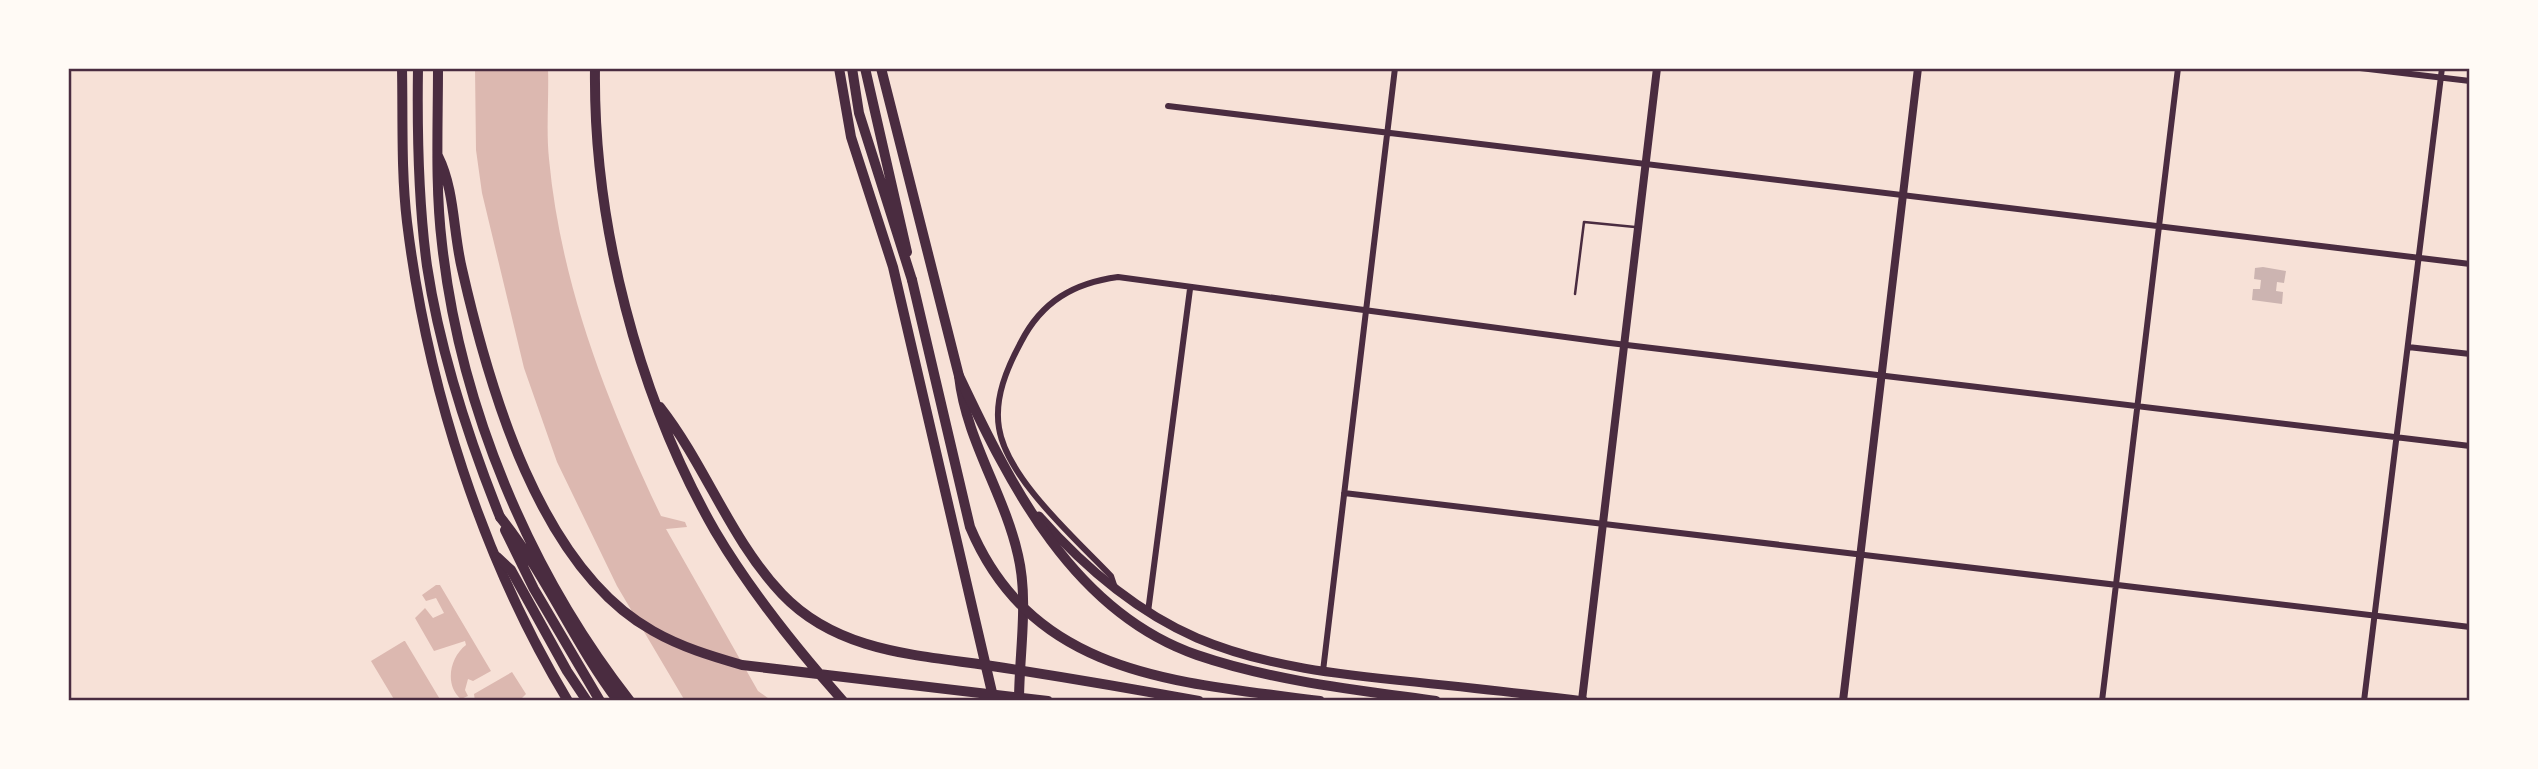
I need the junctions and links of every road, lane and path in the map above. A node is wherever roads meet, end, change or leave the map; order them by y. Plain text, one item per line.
1 (402, 68) edge
2 (418, 68) edge
3 (438, 68) edge
4 (594, 68) edge
5 (838, 68) edge
6 (852, 68) edge
7 (865, 68) edge
8 (881, 68) edge
9 (1395, 68) edge
10 (1657, 68) edge
11 (1918, 68) edge
12 (2178, 68) edge
13 (2360, 68) edge
14 (2442, 68) edge
15 (2441, 78) junction
16 (2470, 81) edge
17 (1168, 106) dead end
18 (1388, 132) junction
19 (438, 156) junction
20 (1646, 165) junction
21 (1902, 196) junction
22 (2160, 226) junction
23 (1638, 227) junction
24 (2418, 257) junction
25 (2470, 264) edge
26 (912, 281) junction
27 (1189, 289) junction
28 (1575, 294) dead end
29 (1366, 312) junction
30 (1624, 344) junction
31 (2408, 347) junction
32 (2470, 354) edge
33 (1882, 375) junction
34 (959, 376) junction
35 (657, 402) junction
36 (2138, 405) junction
37 (2398, 438) junction
38 (2470, 446) edge
39 (1015, 488) junction
40 (1344, 493) junction
41 (500, 517) junction
42 (1603, 523) junction
43 (1860, 553) junction
44 (497, 557) junction
45 (2116, 585) junction
46 (1115, 590) junction
47 (1148, 612) junction
48 (2374, 615) junction
49 (2470, 627) edge
50 (1323, 671) junction
51 (568, 701) edge
52 (587, 701) edge
53 (600, 701) edge
54 (618, 701) edge
55 (630, 701) edge
56 (843, 701) edge
57 (993, 701) edge
58 (1019, 701) edge
59 (1048, 701) edge
60 (1199, 701) edge
61 (1320, 701) edge
62 (1436, 701) edge
63 (1583, 701) edge
64 (1843, 701) edge
65 (2102, 701) edge
66 (2364, 701) edge

1 - 44 highway
2 - 41 highway
3 - 19 highway
4 - 35 highway
5 - 57 highway
6 - 26 highway
7 - 26 highway
8 - 34 highway
9 - 18 street
10 - 20 street
11 - 21 street
12 - 22 street
13 - 15 street
14 - 15 street
15 - 16 street
15 - 24 street
17 - 18 street
18 - 20 street
18 - 29 street
19 - 55 highway
19 - 59 highway
20 - 21 street
20 - 23 street
21 - 22 street
21 - 33 street
22 - 24 street
22 - 36 street
23 - 28 lane
23 - 30 street
24 - 25 street
24 - 31 street
26 - 61 highway
27 - 29 street
27 - 46 street
27 - 47 street
29 - 30 street
29 - 40 street
30 - 33 street
30 - 42 street
31 - 32 street
31 - 37 street
33 - 36 street
33 - 43 street
34 - 39 highway
34 - 58 highway
35 - 56 highway
35 - 60 highway
36 - 37 street
36 - 45 street
37 - 38 street
37 - 48 street
39 - 46 main road
39 - 62 highway
40 - 42 street
40 - 50 street
41 - 53 highway
41 - 54 highway
42 - 43 street
42 - 63 street
43 - 45 street
43 - 64 street
44 - 51 highway
44 - 52 highway
45 - 48 street
45 - 65 street
46 - 47 main road
47 - 50 main road
48 - 49 street
48 - 66 street
50 - 63 main road

